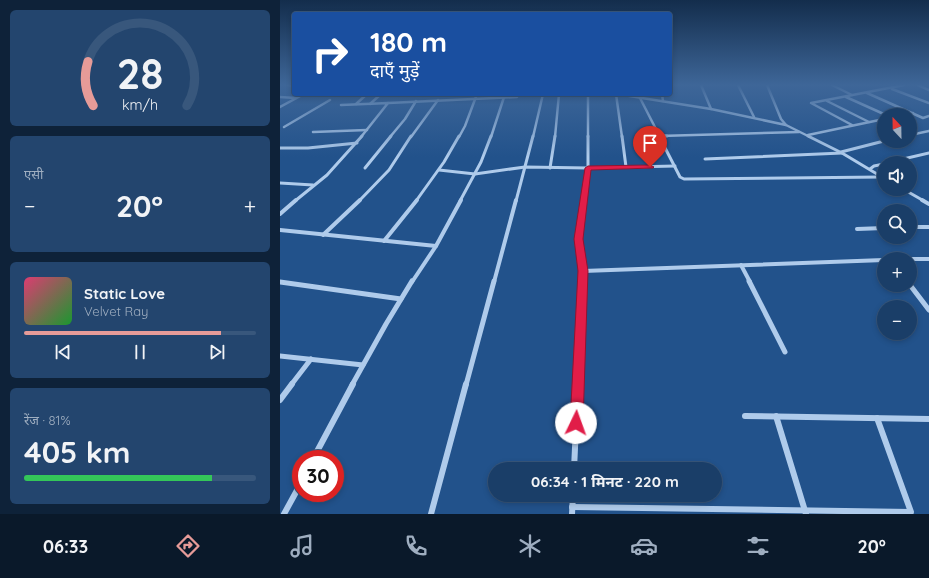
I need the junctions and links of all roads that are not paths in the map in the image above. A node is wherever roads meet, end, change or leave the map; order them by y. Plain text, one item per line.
1 (314, 109) edge
2 (384, 109) edge
3 (411, 109) edge
4 (431, 109) edge
5 (471, 109) edge
6 (500, 109) edge
7 (539, 109) edge
8 (557, 109) edge
9 (588, 109) edge
10 (619, 109) edge
11 (645, 109) edge
12 (712, 109) edge
13 (750, 109) edge
14 (777, 109) edge
15 (822, 109) edge
16 (844, 109) edge
17 (917, 115) edge
18 (929, 116) edge
19 (754, 117) junction
20 (877, 120) edge
21 (869, 122) junction
22 (786, 125) junction
23 (852, 125) junction
24 (281, 128) edge
25 (367, 130) junction
26 (929, 131) edge
27 (313, 132) dead end
28 (801, 132) junction
29 (917, 134) edge
30 (807, 135) junction
31 (659, 136) junction
32 (357, 143) junction
33 (877, 143) edge
34 (280, 148) edge
35 (841, 153) junction
36 (929, 153) edge
37 (916, 156) edge
38 (705, 159) dead end
39 (877, 165) edge
40 (675, 166) junction
41 (525, 167) junction
42 (626, 167) junction
43 (365, 168) dead end
44 (550, 168) junction
45 (588, 168) junction
46 (870, 169) junction
47 (439, 170) junction
48 (877, 173) edge
49 (475, 174) junction
50 (877, 177) edge
51 (280, 183) edge
52 (313, 185) junction
53 (916, 196) edge
54 (928, 203) edge
55 (280, 214) edge
56 (917, 227) edge
57 (929, 227) edge
58 (877, 228) edge
59 (857, 229) dead end
60 (280, 230) edge
61 (323, 235) junction
62 (384, 241) junction
63 (436, 246) junction
64 (917, 259) edge
65 (929, 259) edge
66 (877, 260) edge
67 (741, 265) junction
68 (583, 271) junction
69 (280, 282) edge
70 (915, 292) edge
71 (401, 299) junction
72 (929, 310) edge
73 (785, 352) dead end
74 (280, 356) edge
75 (311, 359) junction
76 (363, 365) junction
77 (280, 400) edge
78 (745, 416) dead end
79 (776, 416) junction
80 (877, 418) junction
81 (929, 419) edge
82 (318, 450) edge
83 (574, 462) edge
84 (292, 499) edge
85 (572, 511) edge
86 (805, 512) edge
87 (284, 514) edge
88 (431, 514) edge

1 - 24 street
2 - 25 street
3 - 43 street
4 - 61 street
5 - 47 street
6 - 49 street
7 - 41 street
8 - 44 street
9 - 45 street
10 - 42 street
11 - 31 street
12 - 19 street
13 - 19 street
14 - 22 street
15 - 23 street
16 - 21 street
17 - 18 street
19 - 22 street
20 - 21 street
21 - 23 street
22 - 28 street
23 - 30 street
25 - 27 street
25 - 32 street
26 - 29 street
28 - 30 street
28 - 31 street
30 - 35 street
31 - 40 street
32 - 34 street
32 - 52 street
33 - 35 street
35 - 38 street
35 - 46 street
36 - 37 street
39 - 46 street
40 - 42 street
40 - 50 street
41 - 44 street
41 - 49 street
41 - 88 street
42 - 45 street
44 - 45 street
45 - 68 street
46 - 48 street
47 - 49 street
47 - 62 street
49 - 63 street
51 - 52 street
52 - 55 street
53 - 54 street
56 - 57 street
58 - 59 street
60 - 61 street
61 - 62 street
62 - 63 street
63 - 71 street
64 - 65 street
66 - 67 street
67 - 68 street
67 - 73 street
68 - 83 street
69 - 71 street
70 - 72 street
71 - 76 street
74 - 75 street
75 - 76 street
75 - 77 street
76 - 82 street
78 - 79 street
79 - 80 street
79 - 86 street
80 - 81 street
80 - 86 street
84 - 87 street
85 - 86 street

